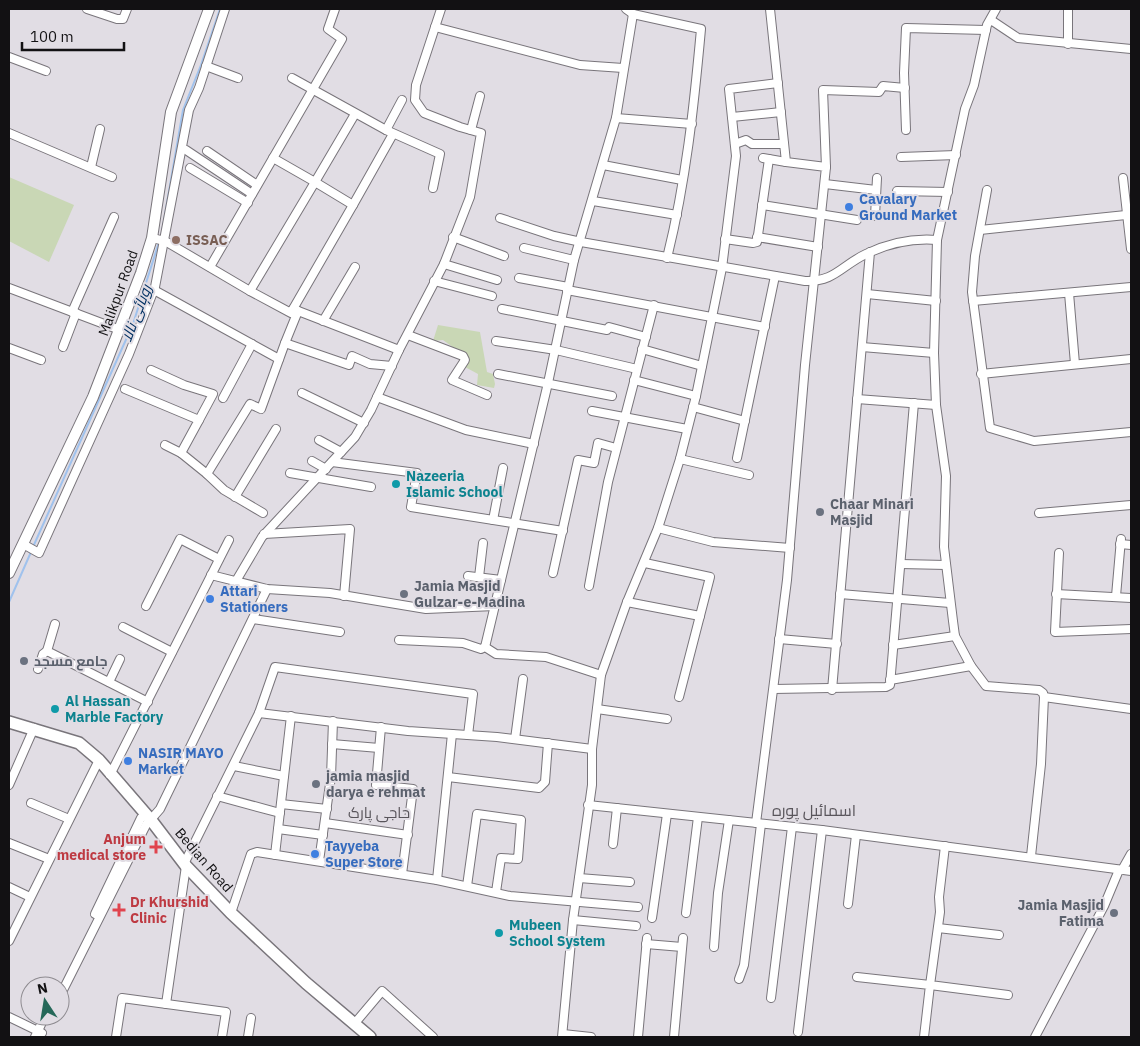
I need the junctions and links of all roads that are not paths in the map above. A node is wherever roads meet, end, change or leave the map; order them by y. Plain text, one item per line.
1 (88, 9) edge
2 (128, 9) edge
3 (210, 9) edge
4 (225, 9) edge
5 (335, 9) edge
6 (441, 9) edge
7 (770, 9) edge
8 (996, 9) edge
9 (1068, 9) edge
10 (630, 11) edge
11 (991, 20) junction
12 (436, 27) junction
13 (986, 30) junction
14 (1068, 44) junction
15 (1131, 49) edge
16 (9, 57) edge
17 (206, 66) junction
18 (623, 68) junction
19 (46, 70) dead end
20 (238, 78) dead end
21 (292, 78) dead end
22 (778, 83) junction
23 (905, 88) junction
24 (314, 90) junction
25 (480, 96) dead end
26 (402, 100) dead end
27 (183, 106) junction
28 (781, 112) junction
29 (355, 114) junction
30 (616, 118) junction
31 (732, 118) junction
32 (692, 124) junction
33 (100, 129) dead end
34 (471, 130) junction
35 (906, 130) dead end
36 (390, 132) junction
37 (9, 133) edge
38 (735, 144) junction
39 (784, 144) junction
40 (186, 150) dead end
41 (207, 151) dead end
42 (956, 155) junction
43 (901, 157) dead end
44 (273, 158) junction
45 (786, 162) junction
46 (603, 165) junction
47 (90, 167) junction
48 (826, 167) junction
49 (190, 168) dead end
50 (112, 177) dead end
51 (877, 178) dead end
52 (1123, 178) dead end
53 (682, 180) junction
54 (314, 182) junction
55 (825, 184) junction
56 (257, 185) junction
57 (433, 188) dead end
58 (876, 190) junction
59 (987, 190) dead end
60 (897, 191) dead end
61 (948, 192) junction
62 (252, 194) junction
63 (593, 201) junction
64 (248, 203) junction
65 (353, 205) junction
66 (762, 205) junction
67 (677, 215) junction
68 (1126, 215) junction
69 (822, 216) junction
70 (875, 216) dead end
71 (114, 217) dead end
72 (500, 218) dead end
73 (857, 220) dead end
74 (980, 230) junction
75 (453, 237) junction
76 (757, 237) junction
77 (154, 238) junction
78 (725, 239) junction
79 (937, 240) junction
80 (165, 241) junction
81 (581, 242) junction
82 (524, 248) dead end
83 (818, 248) junction
84 (1131, 249) edge
85 (870, 252) junction
86 (504, 256) dead end
87 (667, 258) junction
88 (574, 260) junction
89 (444, 264) junction
90 (210, 267) junction
91 (354, 267) dead end
92 (722, 268) junction
93 (775, 276) junction
94 (519, 278) dead end
95 (497, 280) dead end
96 (434, 281) junction
97 (814, 281) junction
98 (1131, 287) edge
99 (9, 288) edge
100 (568, 288) junction
101 (154, 290) junction
102 (250, 292) junction
103 (1069, 293) junction
104 (867, 294) junction
105 (492, 296) dead end
106 (936, 301) junction
107 (973, 301) junction
108 (654, 306) junction
109 (502, 309) dead end
110 (296, 310) junction
111 (74, 312) junction
112 (712, 317) junction
113 (562, 319) junction
114 (324, 321) junction
115 (765, 327) junction
116 (120, 330) junction
117 (408, 335) junction
118 (646, 337) junction
119 (496, 342) dead end
120 (285, 343) junction
121 (252, 344) junction
122 (862, 346) junction
123 (63, 347) dead end
124 (9, 348) edge
125 (642, 349) junction
126 (399, 350) junction
127 (556, 350) junction
128 (934, 353) junction
129 (279, 359) junction
130 (1131, 359) edge
131 (41, 360) dead end
132 (1075, 364) junction
133 (392, 366) junction
134 (702, 366) junction
135 (637, 369) junction
136 (151, 370) dead end
137 (498, 374) dead end
138 (981, 374) junction
139 (634, 380) junction
140 (548, 383) junction
141 (125, 389) dead end
142 (302, 393) dead end
143 (487, 395) dead end
144 (612, 396) dead end
145 (696, 396) junction
146 (377, 397) junction
147 (223, 398) dead end
148 (857, 399) junction
149 (100, 400) junction
150 (914, 403) junction
151 (936, 405) junction
152 (693, 408) junction
153 (592, 410) dead end
154 (624, 418) junction
155 (199, 420) junction
156 (744, 421) junction
157 (364, 423) junction
158 (276, 429) dead end
159 (687, 430) junction
160 (1131, 432) edge
161 (319, 440) dead end
162 (534, 444) junction
163 (166, 445) dead end
164 (616, 448) junction
165 (341, 452) junction
166 (181, 453) junction
167 (737, 458) dead end
168 (680, 459) junction
169 (312, 461) dead end
170 (332, 462) junction
171 (503, 468) dead end
172 (326, 469) junction
173 (290, 472) dead end
174 (207, 474) junction
175 (749, 475) dead end
176 (317, 479) junction
177 (371, 486) dead end
178 (51, 490) junction
179 (62, 496) junction
180 (236, 497) junction
181 (1131, 505) edge
182 (263, 512) dead end
183 (1039, 513) dead end
184 (493, 520) junction
185 (514, 523) junction
186 (658, 528) junction
187 (563, 531) junction
188 (264, 534) junction
189 (229, 540) dead end
190 (483, 543) dead end
191 (25, 545) junction
192 (1131, 546) edge
193 (790, 548) junction
194 (1059, 553) dead end
195 (12, 558) edge
196 (219, 559) junction
197 (645, 563) junction
198 (901, 564) junction
199 (946, 565) junction
200 (9, 573) edge
201 (553, 573) dead end
202 (211, 575) junction
203 (468, 576) dead end
204 (479, 577) junction
205 (501, 580) junction
206 (236, 581) junction
207 (589, 586) dead end
208 (267, 589) junction
209 (840, 594) junction
210 (1056, 594) junction
211 (344, 596) junction
212 (1116, 596) junction
213 (1131, 598) edge
214 (897, 600) junction
215 (628, 602) junction
216 (950, 603) junction
217 (146, 606) dead end
218 (495, 606) junction
219 (700, 616) junction
220 (253, 619) junction
221 (56, 624) dead end
222 (123, 628) dead end
223 (1131, 629) edge
224 (340, 632) dead end
225 (956, 636) junction
226 (779, 639) junction
227 (400, 640) dead end
228 (837, 644) junction
229 (893, 645) junction
230 (485, 647) junction
231 (47, 651) junction
232 (172, 652) junction
233 (120, 658) dead end
234 (971, 666) junction
235 (38, 669) dead end
236 (601, 675) junction
237 (523, 679) dead end
238 (890, 680) junction
239 (110, 682) junction
240 (774, 689) junction
241 (832, 690) junction
242 (679, 697) dead end
243 (1044, 698) junction
244 (148, 702) junction
245 (1131, 709) edge
246 (597, 710) junction
247 (259, 713) junction
248 (291, 716) junction
249 (667, 719) dead end
250 (333, 721) junction
251 (9, 722) edge
252 (381, 727) junction
253 (34, 728) junction
254 (452, 734) junction
255 (468, 735) junction
256 (515, 739) junction
257 (548, 743) junction
258 (332, 744) junction
259 (379, 748) junction
260 (592, 749) junction
261 (99, 760) junction
262 (234, 766) junction
263 (110, 775) junction
264 (284, 776) junction
265 (448, 777) junction
266 (9, 785) edge
267 (217, 796) junction
268 (31, 803) dead end
269 (281, 804) junction
270 (588, 805) junction
271 (618, 808) junction
272 (327, 809) junction
273 (280, 813) junction
274 (667, 814) junction
275 (698, 817) junction
276 (148, 818) junction
277 (69, 819) junction
278 (729, 820) junction
279 (324, 823) junction
280 (759, 824) junction
281 (792, 827) junction
282 (278, 829) junction
283 (822, 830) junction
284 (323, 835) junction
285 (408, 835) junction
286 (856, 835) junction
287 (9, 842) edge
288 (613, 844) dead end
289 (945, 846) junction
290 (1131, 854) edge
291 (275, 855) junction
292 (1031, 856) junction
293 (126, 858) junction
294 (49, 859) junction
295 (319, 860) junction
296 (185, 865) junction
297 (1121, 870) junction
298 (1131, 871) edge
299 (402, 874) junction
300 (579, 878) junction
301 (437, 880) junction
302 (630, 882) dead end
303 (467, 886) junction
304 (9, 887) edge
305 (496, 892) junction
306 (30, 897) junction
307 (576, 902) junction
308 (848, 904) dead end
309 (638, 907) dead end
310 (230, 913) junction
311 (686, 913) dead end
312 (652, 918) dead end
313 (573, 920) junction
314 (636, 926) dead end
315 (938, 928) junction
316 (999, 935) dead end
317 (683, 938) dead end
318 (9, 940) edge
319 (682, 947) junction
320 (714, 947) dead end
321 (65, 976) edge
322 (70, 976) edge
323 (857, 977) dead end
324 (739, 979) dead end
325 (930, 985) junction
326 (1008, 995) dead end
327 (771, 998) dead end
328 (166, 1004) junction
329 (9, 1017) edge
330 (251, 1018) dead end
331 (355, 1023) junction
332 (798, 1032) dead end
333 (39, 1035) edge
334 (562, 1036) edge
335 (116, 1037) edge
336 (222, 1037) edge
337 (248, 1037) edge
338 (370, 1037) edge
339 (433, 1037) edge
340 (590, 1037) edge
341 (638, 1037) edge
342 (674, 1037) edge
343 (924, 1037) edge
344 (1035, 1037) edge

1 - 2 street
3 - 27 street, Malikpur Road
4 - 17 street
5 - 24 street
6 - 12 street
7 - 22 street
8 - 11 street
9 - 14 street
10 - 18 street
10 - 32 street
11 - 13 street
11 - 14 street
12 - 18 street
12 - 34 street
13 - 23 street
13 - 42 street
14 - 15 street
16 - 19 street
17 - 20 street
17 - 27 street
18 - 30 street
21 - 24 street
22 - 28 street
22 - 31 street
23 - 35 street
23 - 48 street
24 - 29 street
24 - 44 street
25 - 34 street
26 - 36 street
27 - 77 street, Malikpur Road
27 - 80 street
28 - 31 street
28 - 39 street
29 - 36 street
29 - 54 street
30 - 32 street
30 - 46 street
31 - 38 street
32 - 53 street
33 - 47 street
34 - 75 street
36 - 57 street
36 - 65 street
37 - 47 street
38 - 39 street
38 - 78 street
39 - 45 street
40 - 62 street
41 - 56 street
42 - 43 street
42 - 61 street
44 - 54 street
44 - 56 street
45 - 48 street
45 - 66 street
46 - 53 street
46 - 63 street
47 - 50 street
48 - 55 street
49 - 64 street
51 - 58 street
52 - 68 street
53 - 67 street
54 - 65 street
54 - 102 street
55 - 58 street
55 - 69 street
56 - 62 street
58 - 70 street
59 - 74 street
60 - 61 street
61 - 79 street
62 - 64 street
63 - 67 street
63 - 81 street
64 - 90 street
65 - 110 street
66 - 69 street
66 - 76 street
67 - 87 street
68 - 74 street
68 - 84 street
69 - 73 street
69 - 83 street
71 - 111 street
72 - 81 street
74 - 107 street
75 - 86 street
75 - 89 street
76 - 78 street
76 - 83 street
77 - 80 street
77 - 116 street, Malikpur Road
78 - 92 street
79 - 85 street
79 - 106 street
80 - 90 street
80 - 101 street
81 - 87 street
81 - 88 street
82 - 88 street
83 - 97 street
85 - 97 street
85 - 104 street
87 - 92 street
88 - 100 street
89 - 95 street
89 - 96 street
90 - 102 street
91 - 114 street
92 - 93 street
92 - 112 street
93 - 97 street
93 - 115 street
94 - 100 street
96 - 105 street
96 - 117 street
97 - 193 street
98 - 103 street
99 - 111 street
100 - 108 street
100 - 113 street
101 - 121 street
101 - 149 street
102 - 110 street
103 - 107 street
103 - 132 street
104 - 106 street
104 - 122 street
106 - 128 street
107 - 138 street
108 - 112 street
108 - 118 street
109 - 113 street
110 - 114 street
110 - 120 street
111 - 116 street
111 - 123 street
112 - 115 street
112 - 134 street
113 - 118 street
113 - 127 street
114 - 126 street
115 - 156 street
116 - 149 street, Malikpur Road
117 - 126 street
117 - 143 street
118 - 125 street
119 - 127 street
120 - 129 street
120 - 133 street
121 - 129 street
121 - 147 street
122 - 128 street
122 - 148 street
124 - 131 street
125 - 134 street
125 - 135 street
126 - 133 street
127 - 135 street
127 - 140 street
128 - 151 street
129 - 174 street
130 - 132 street
132 - 138 street
133 - 146 street
134 - 145 street
135 - 139 street
136 - 155 street
137 - 140 street
138 - 160 street
139 - 145 street
139 - 154 street
140 - 144 street
140 - 162 street
141 - 155 street
142 - 157 street
145 - 152 street
146 - 157 street
146 - 162 street
148 - 150 street
148 - 209 street
149 - 178 street, Malikpur Road
149 - 179 street
150 - 151 street
150 - 198 street
151 - 199 street
152 - 156 street
152 - 159 street
153 - 154 street
154 - 159 street
154 - 164 street
155 - 166 street
156 - 167 street
157 - 165 street
158 - 180 street
159 - 168 street
161 - 165 street
162 - 185 street
163 - 166 street
164 - 187 street
164 - 207 street
165 - 170 street
166 - 174 street
168 - 175 street
168 - 186 street
169 - 172 street
170 - 172 street
170 - 184 street
171 - 184 street
172 - 176 street
173 - 176 street
174 - 180 street
176 - 177 street
176 - 188 street
178 - 179 street
178 - 191 street, Malikpur Road
179 - 191 street
180 - 182 street
181 - 183 street
184 - 185 street
185 - 187 street
185 - 205 street
186 - 193 street
186 - 197 street
187 - 201 street
188 - 206 street
188 - 211 street
189 - 196 street
190 - 204 street
191 - 195 street, Malikpur Road
192 - 212 street
193 - 226 street
194 - 210 street
195 - 200 street, Malikpur Road
196 - 202 street
196 - 217 street
197 - 215 street
197 - 219 street
198 - 199 street
198 - 214 street
199 - 216 street
202 - 206 street
202 - 232 street
203 - 204 street
204 - 205 street
205 - 218 street
206 - 208 street
208 - 211 street
208 - 220 street
209 - 214 street
209 - 228 street
210 - 212 street
210 - 223 street
211 - 218 street
212 - 213 street
214 - 216 street
214 - 229 street
215 - 219 street
215 - 236 street
216 - 225 street
218 - 230 street
219 - 242 street
220 - 224 street
220 - 276 street
221 - 231 street
222 - 232 street
225 - 229 street
225 - 234 street
226 - 228 street
226 - 240 street
227 - 230 street
228 - 241 street
229 - 238 street
230 - 236 street
231 - 235 street
231 - 239 street
232 - 244 street
233 - 239 street
234 - 238 street
234 - 243 street
236 - 246 street
237 - 256 street
238 - 241 street
239 - 244 street
240 - 241 street
240 - 280 street
243 - 245 street
243 - 292 street
244 - 263 street
246 - 249 street
246 - 260 street
247 - 248 street
247 - 255 street
247 - 262 street
248 - 250 street
248 - 264 street
250 - 252 street
250 - 258 street
251 - 253 main road, Bedian Road
252 - 254 street
252 - 259 street
253 - 261 main road, Bedian Road
253 - 266 street
254 - 255 street
254 - 265 street
255 - 256 street
256 - 257 street
257 - 260 street
257 - 265 street
258 - 259 street
258 - 272 street
259 - 285 street
260 - 270 street
261 - 263 main road, Bedian Road
261 - 277 street
262 - 264 street
262 - 267 street
263 - 276 main road, Bedian Road
264 - 269 street
265 - 301 street
267 - 273 street
267 - 296 street
268 - 277 street
269 - 272 street
269 - 273 street
270 - 271 street
270 - 300 street
271 - 274 street
271 - 288 street
272 - 279 street
273 - 282 street
274 - 275 street
274 - 312 street
275 - 278 street
275 - 311 street
276 - 293 street
276 - 296 main road, Bedian Road
277 - 294 street
278 - 280 street
278 - 320 street
279 - 284 street
279 - 285 street
280 - 281 street
280 - 324 street
281 - 283 street
281 - 327 street
282 - 284 street
282 - 291 street
283 - 286 street
283 - 332 street
284 - 295 street
285 - 299 street
286 - 289 street
286 - 308 street
287 - 294 street
289 - 292 street
289 - 315 street
290 - 297 street
291 - 295 street
291 - 310 street
292 - 297 street
293 - 321 street
293 - 322 street
294 - 306 street
295 - 299 street
296 - 310 main road, Bedian Road
296 - 328 street
297 - 298 street
297 - 344 street
299 - 301 street
300 - 302 street
300 - 307 street
301 - 303 street
303 - 305 street
303 - 305 street
304 - 306 street
305 - 307 street
306 - 318 street
307 - 309 street
307 - 313 street
310 - 331 main road, Bedian Road
313 - 314 street
313 - 334 street
315 - 316 street
315 - 325 street
317 - 319 street
319 - 341 street
319 - 342 street
323 - 325 street
325 - 326 street
325 - 343 street
328 - 335 street
328 - 336 street
329 - 333 street
330 - 337 street
331 - 338 main road, Bedian Road
331 - 339 street
334 - 340 street

